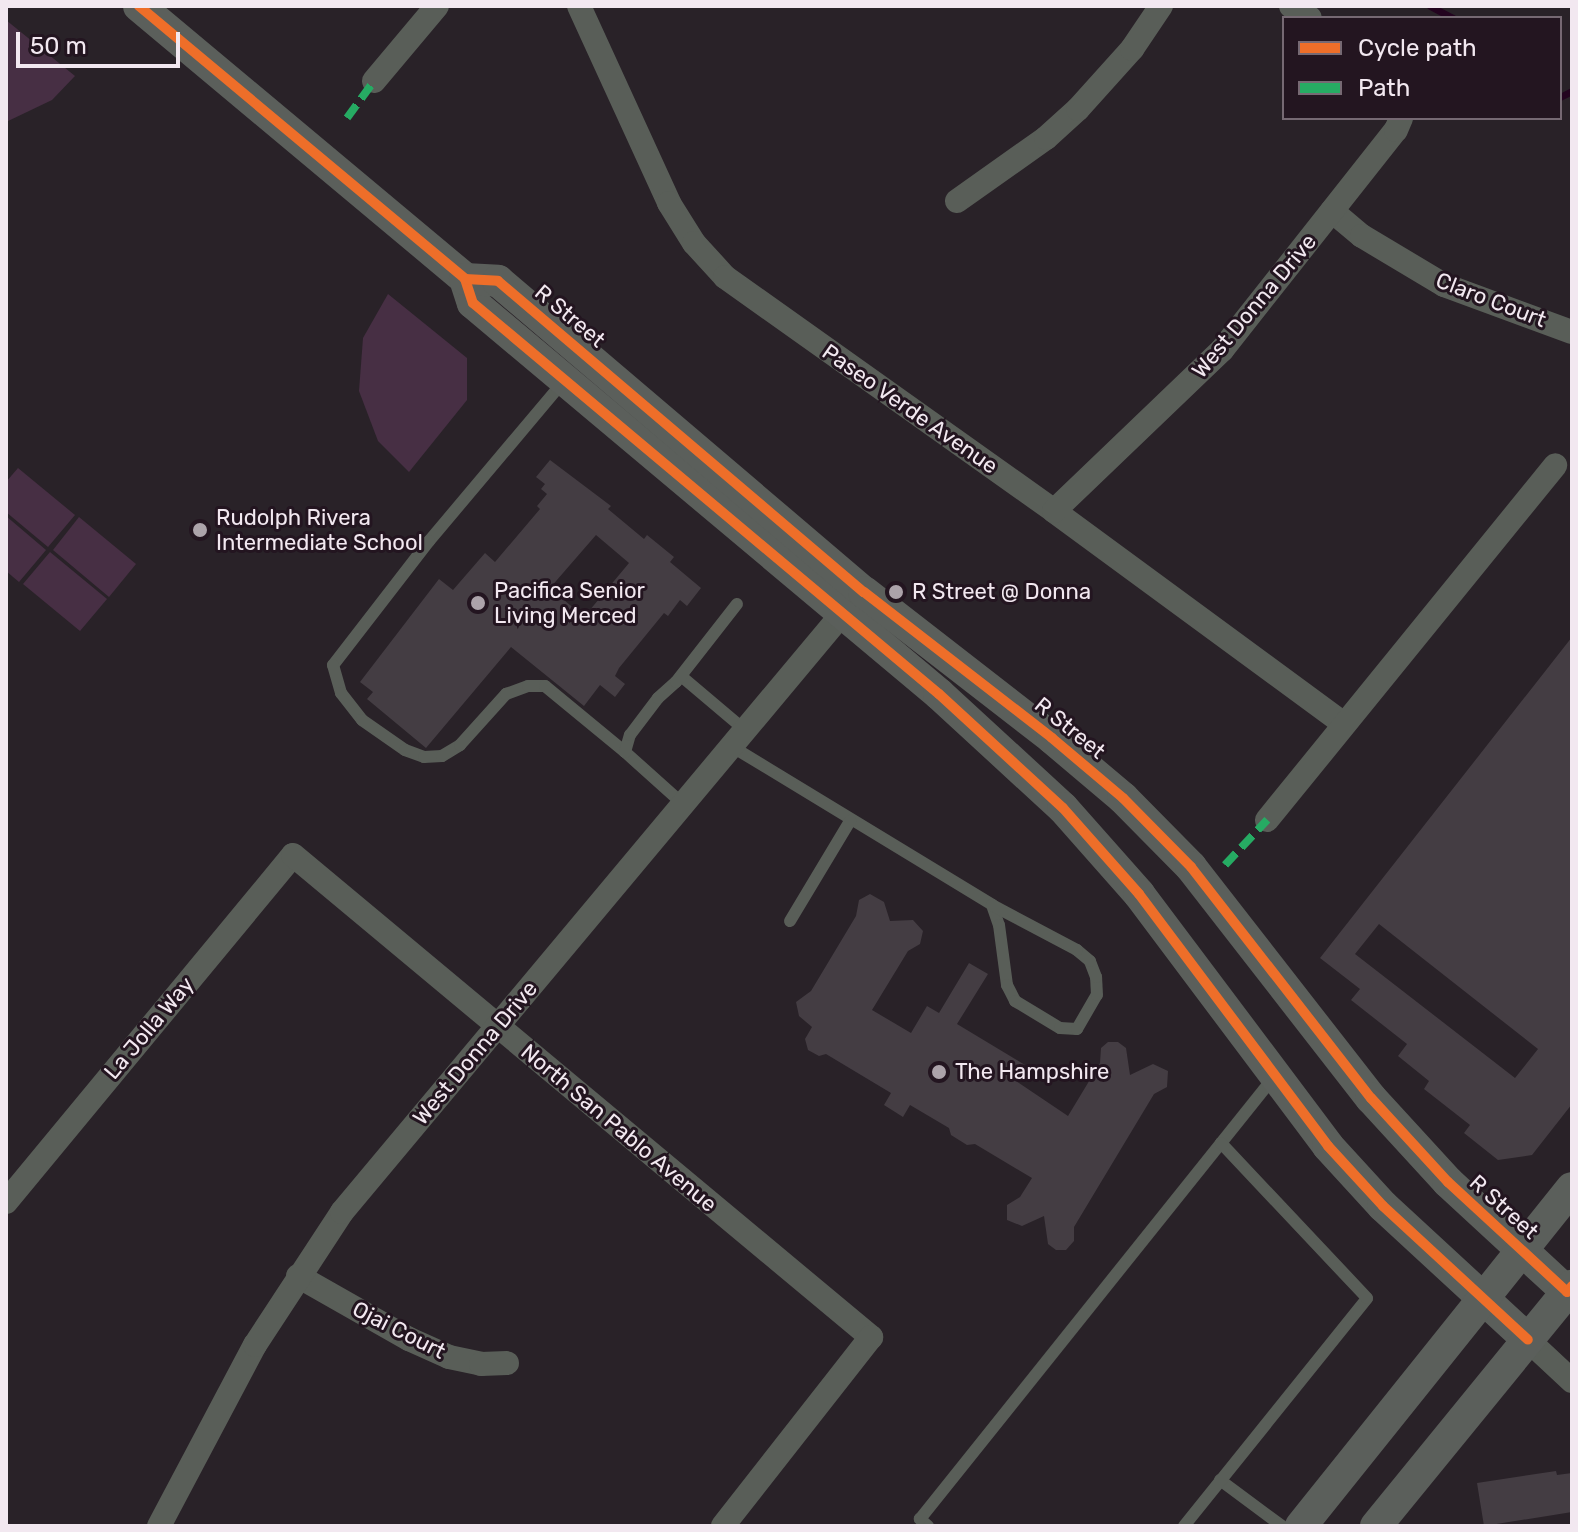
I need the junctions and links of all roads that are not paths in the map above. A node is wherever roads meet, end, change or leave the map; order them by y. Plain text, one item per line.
1 (139, 6) edge
2 (437, 6) edge
3 (579, 6) edge
4 (1161, 6) edge
5 (374, 81) dead end
6 (1400, 120) edge
7 (957, 201) dead end
8 (1332, 211) junction
9 (465, 279) junction
10 (1572, 332) edge
11 (565, 379) junction
12 (1555, 465) dead end
13 (1054, 511) junction
14 (737, 604) dead end
15 (842, 614) junction
16 (681, 676) junction
17 (1344, 724) junction
18 (738, 738) junction
19 (625, 752) junction
20 (683, 804) junction
21 (1267, 820) dead end
22 (850, 821) junction
23 (293, 855) joint
24 (992, 905) junction
25 (790, 921) dead end
26 (497, 1026) junction
27 (1276, 1075) junction
28 (1221, 1143) junction
29 (1572, 1188) edge
30 (6, 1202) edge
31 (1523, 1251) junction
32 (298, 1276) junction
33 (1570, 1292) edge
34 (1484, 1301) junction
35 (1528, 1340) junction
36 (507, 1363) dead end
37 (1572, 1381) edge
38 (1220, 1480) junction
39 (159, 1526) edge
40 (723, 1526) edge
41 (928, 1526) edge
42 (1184, 1526) edge
43 (1282, 1526) edge
44 (1301, 1526) edge
45 (1376, 1526) edge

1 - 9 street
2 - 5 street
3 - 13 street, Paseo Verde Avenue
4 - 7 street
6 - 8 street, West Donna Drive
8 - 10 street, Claro Court
8 - 13 street, West Donna Drive
9 - 11 street
9 - 31 street, R Street
11 - 15 street
11 - 19 lane
12 - 17 street
13 - 17 street, Paseo Verde Avenue
14 - 16 lane
15 - 18 street, West Donna Drive
15 - 27 street
16 - 18 lane
16 - 19 lane
17 - 21 street
18 - 20 street, West Donna Drive
18 - 22 lane
19 - 20 lane
20 - 26 street, West Donna Drive
22 - 24 lane
22 - 25 lane
23 - 26 street, North San Pablo Avenue
23 - 30 street, La Jolla Way
24 - 24 lane
26 - 32 street, West Donna Drive
26 - 40 street, North San Pablo Avenue
27 - 28 lane
27 - 34 street
28 - 38 lane
28 - 41 lane
29 - 31 street
31 - 33 street, R Street
31 - 34 street
32 - 36 street, Ojai Court
32 - 39 street, West Donna Drive
33 - 35 street
34 - 35 street
34 - 44 street
35 - 37 street
35 - 45 street
38 - 42 lane
38 - 43 lane

